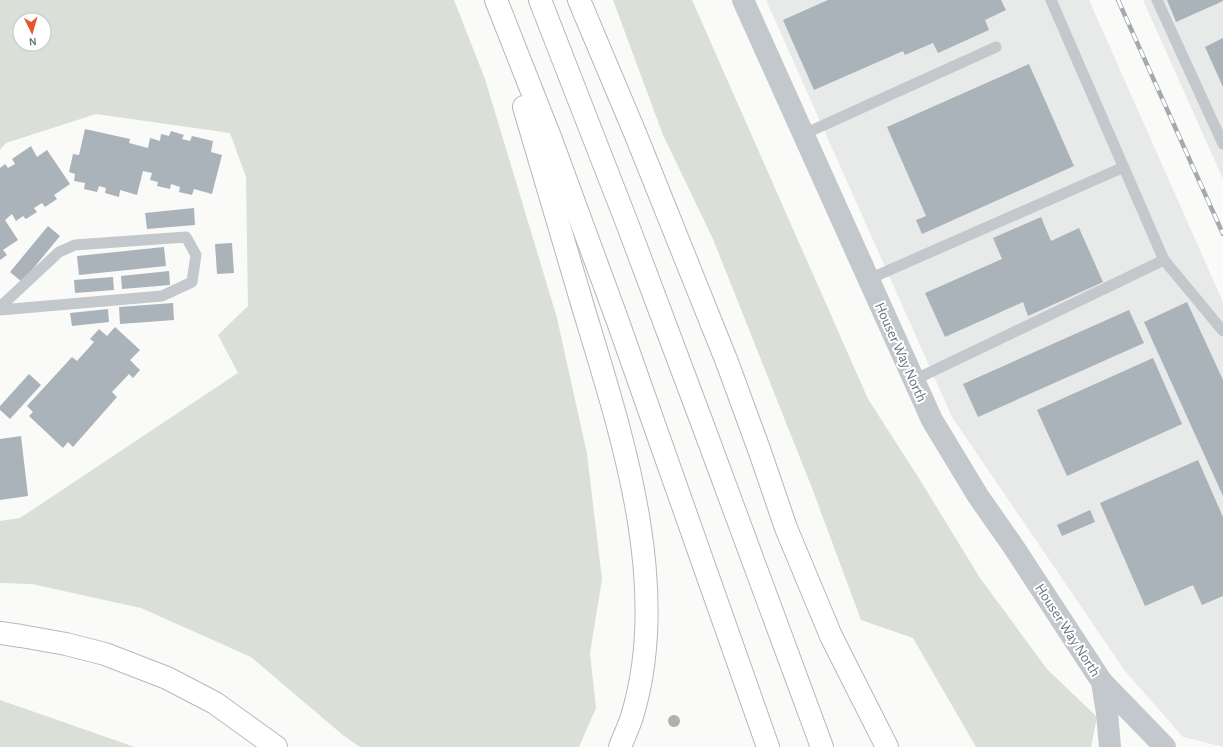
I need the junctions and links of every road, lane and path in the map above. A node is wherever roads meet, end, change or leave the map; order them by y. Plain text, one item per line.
1 (493, 0) edge
2 (496, 0) edge
3 (540, 0) edge
4 (579, 0) edge
5 (743, 0) edge
6 (1051, 0) edge
7 (1157, 0) edge
8 (996, 47) dead end
9 (804, 134) junction
10 (1223, 144) edge
11 (1124, 166) junction
12 (1164, 260) junction
13 (868, 279) junction
14 (0, 307) edge
15 (0, 310) edge
16 (1223, 331) edge
17 (914, 380) junction
18 (0, 633) edge
19 (1102, 682) junction
20 (276, 747) edge
21 (620, 747) edge
22 (768, 747) edge
23 (822, 747) edge
24 (887, 747) edge
25 (1110, 747) edge
26 (1166, 747) edge

1 - 21 main road
2 - 22 main road
3 - 23 main road
4 - 24 main road
5 - 9 street, Houser Way North
6 - 11 lane
7 - 10 lane
8 - 9 lane
9 - 13 street, Houser Way North
11 - 12 lane
11 - 13 lane
12 - 16 lane
12 - 17 lane
13 - 17 street, Houser Way North
14 - 15 lane
17 - 19 street, Houser Way North
18 - 20 main road
19 - 25 street, Houser Way North
19 - 26 street, Houser Way North

